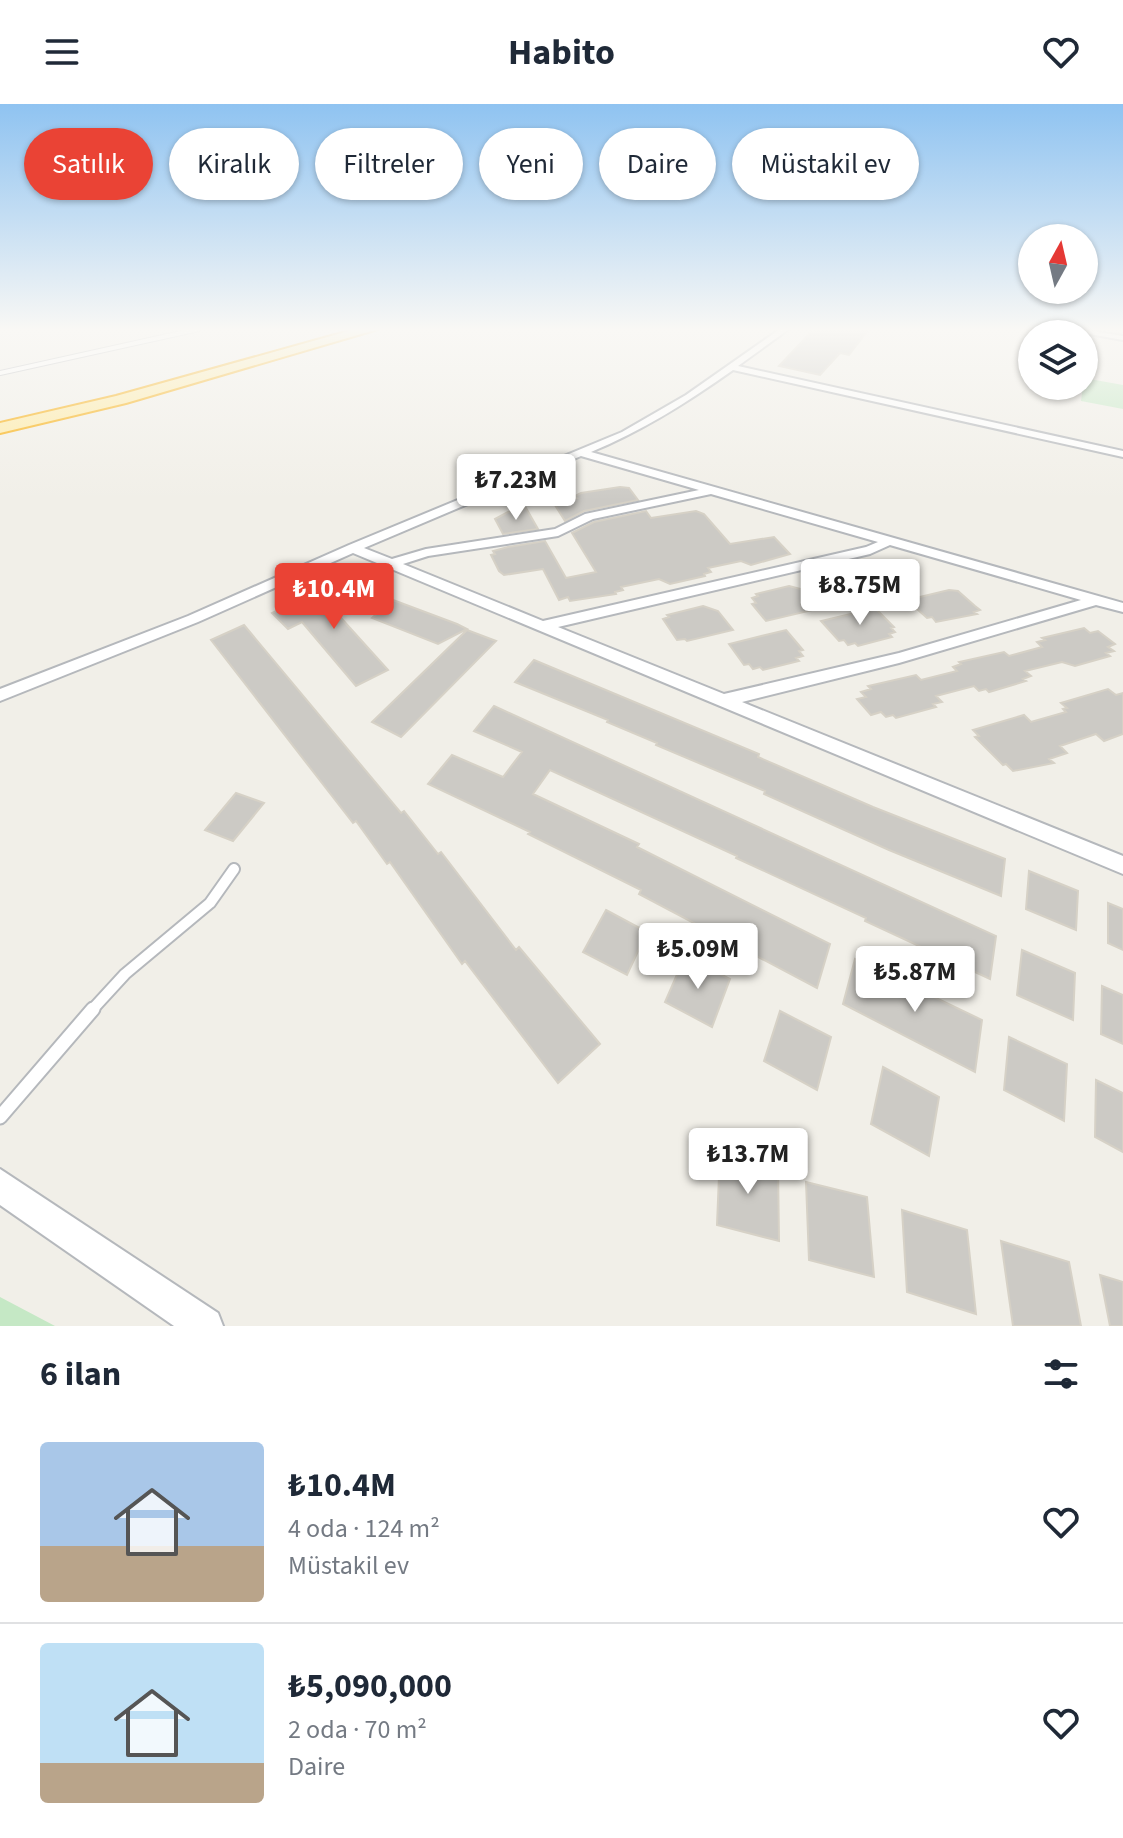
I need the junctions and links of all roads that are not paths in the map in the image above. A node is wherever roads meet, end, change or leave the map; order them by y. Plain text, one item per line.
1 (132, 386) edge
2 (169, 386) edge
3 (705, 386) edge
4 (818, 386) edge
5 (0, 418) edge
6 (0, 428) edge
7 (581, 453) junction
8 (1123, 454) edge
9 (713, 491) junction
10 (890, 541) junction
11 (353, 548) junction
12 (390, 564) junction
13 (1097, 600) junction
14 (1123, 608) edge
15 (540, 626) junction
16 (0, 695) edge
17 (721, 701) junction
18 (1123, 865) edge
19 (234, 869) dead end
20 (0, 1117) edge
21 (0, 1185) edge
22 (205, 1326) edge

1 - 5 highway
2 - 6 highway
3 - 7 street
4 - 8 street
7 - 9 street
7 - 11 street
9 - 10 street
9 - 12 street
10 - 13 street
10 - 15 street
11 - 12 street
11 - 16 street
12 - 15 street
13 - 14 street
13 - 17 street
15 - 17 street
17 - 18 street
19 - 20 lane
21 - 22 street

